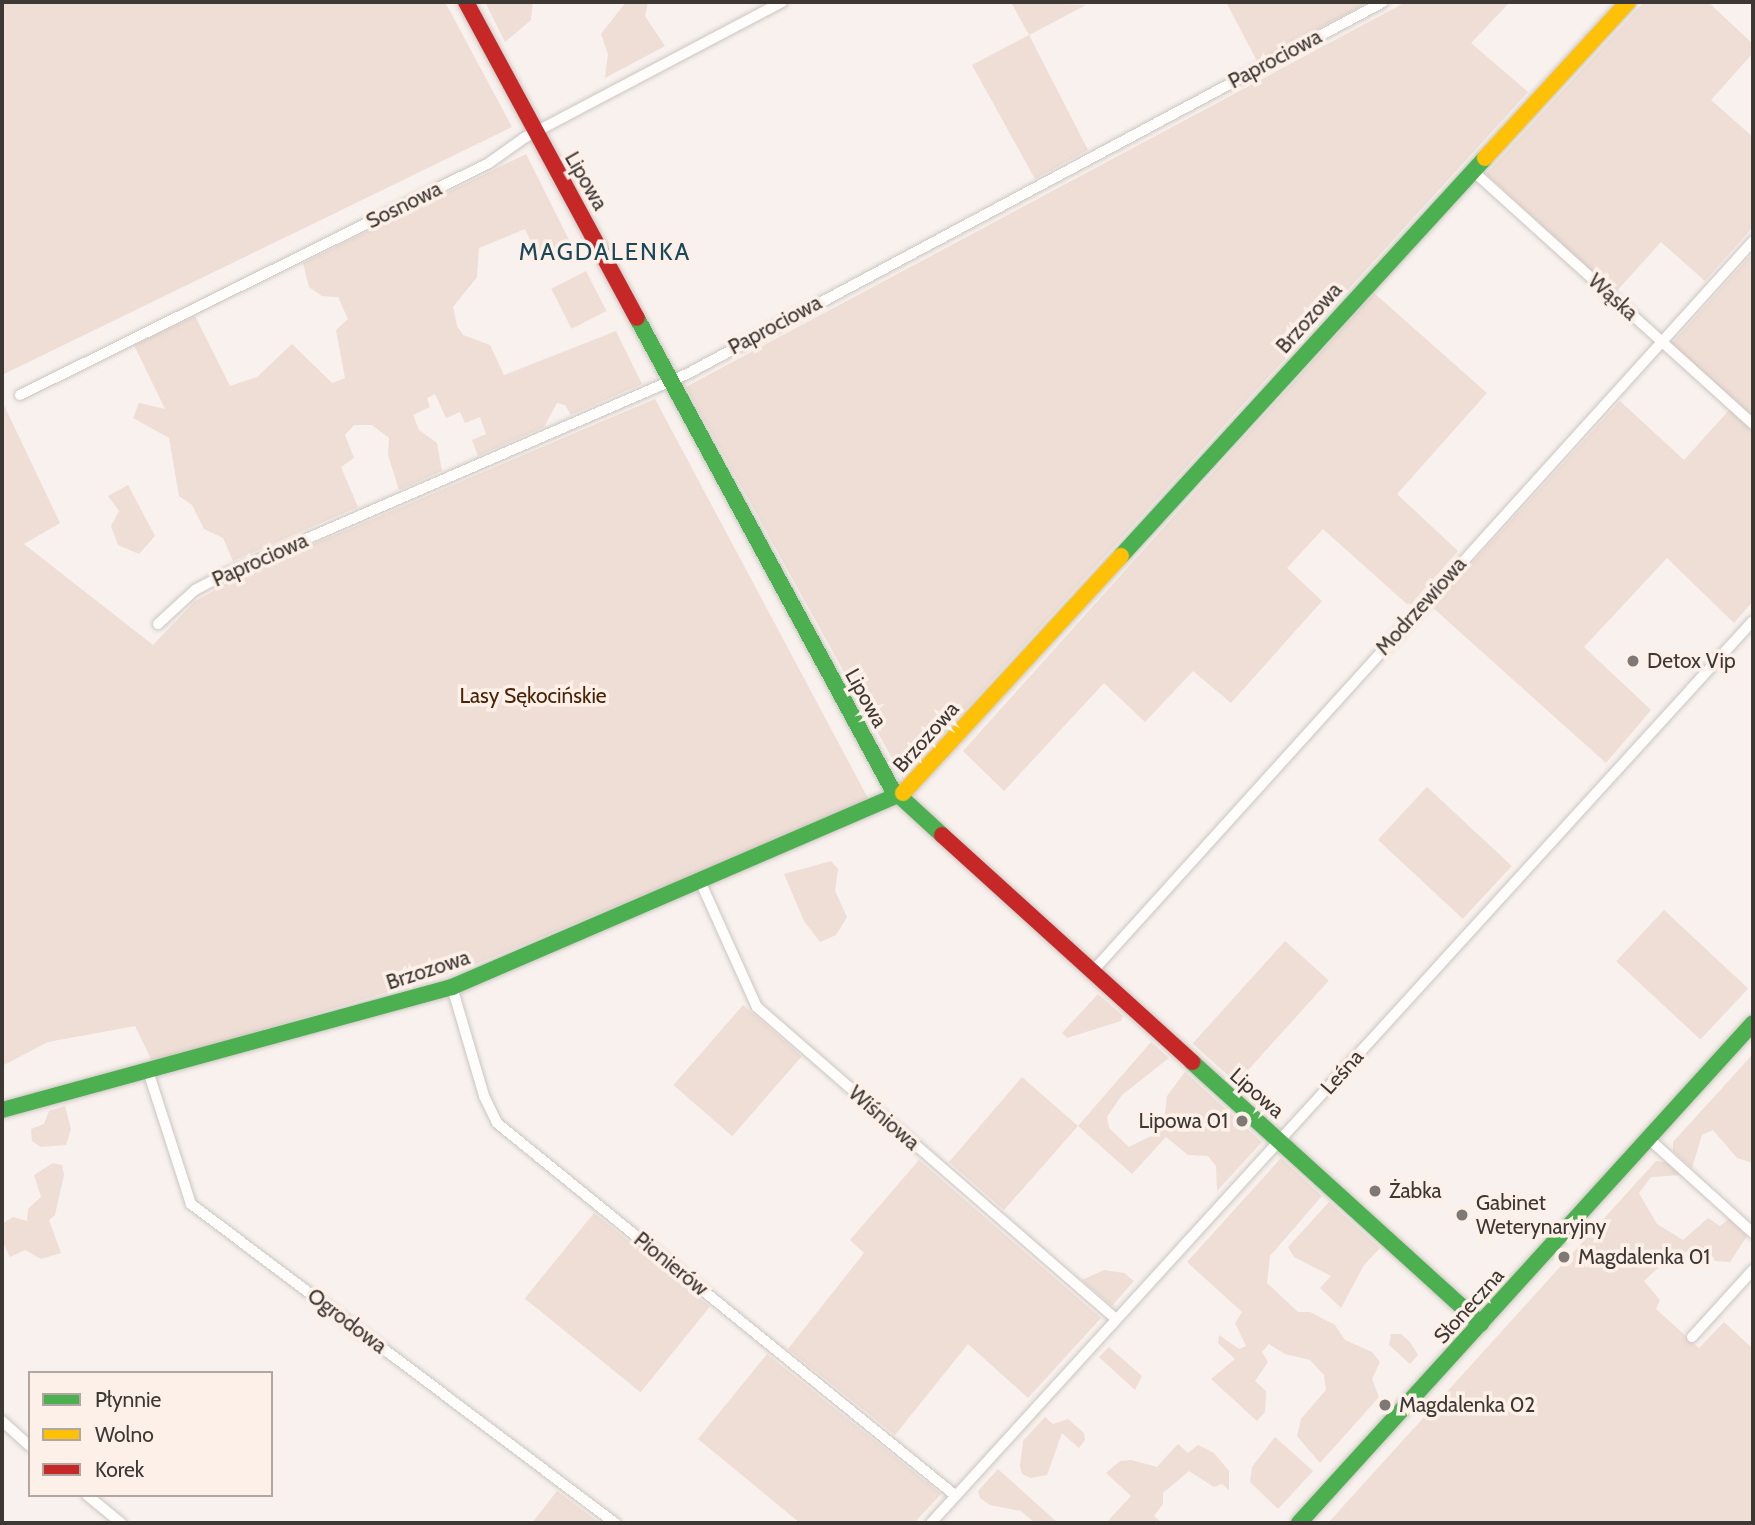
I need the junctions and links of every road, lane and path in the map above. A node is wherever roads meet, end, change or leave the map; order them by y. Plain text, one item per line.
1 (466, 2) edge
2 (782, 2) edge
3 (1383, 2) edge
4 (1628, 2) edge
5 (535, 133) junction
6 (1473, 171) junction
7 (1753, 240) edge
8 (1662, 341) junction
9 (670, 382) junction
10 (20, 395) dead end
11 (1753, 424) edge
12 (1753, 621) edge
13 (158, 624) dead end
14 (900, 797) junction
15 (700, 881) junction
16 (1091, 973) junction
17 (452, 987) junction
18 (1753, 1023) edge
19 (148, 1071) junction
20 (2, 1110) edge
21 (1648, 1138) junction
22 (1279, 1141) junction
23 (1753, 1233) edge
24 (1753, 1270) edge
25 (1116, 1320) junction
26 (1481, 1324) junction
27 (1692, 1337) dead end
28 (2, 1421) edge
29 (28, 1444) edge
30 (956, 1496) junction
31 (89, 1497) edge
32 (121, 1523) edge
33 (615, 1523) edge
34 (931, 1523) edge
35 (1299, 1523) edge

1 - 5 street, Lipowa
2 - 5 street, Sosnowa
3 - 9 street, Paprociowa
4 - 6 street, Brzozowa
5 - 9 street, Lipowa
5 - 10 street, Sosnowa
6 - 8 street, Wąska
6 - 14 street, Brzozowa
7 - 8 street, Modrzewiowa
8 - 11 street, Wąska
8 - 16 street, Modrzewiowa
9 - 13 street, Paprociowa
9 - 14 street, Lipowa
12 - 22 street, Leśna
14 - 15 street, Brzozowa
14 - 16 street, Lipowa
15 - 17 street, Brzozowa
15 - 25 street, Wiśniowa
16 - 22 street, Lipowa
17 - 19 street, Brzozowa
17 - 30 street, Pionierów
18 - 21 street, Słoneczna
19 - 20 street, Brzozowa
19 - 33 street, Ogrodowa
21 - 23 street
21 - 26 street, Słoneczna
22 - 25 street, Leśna
22 - 26 street, Lipowa
24 - 27 street
25 - 30 street, Leśna
26 - 35 street, Słoneczna
28 - 29 street
30 - 34 street, Leśna
31 - 32 street

